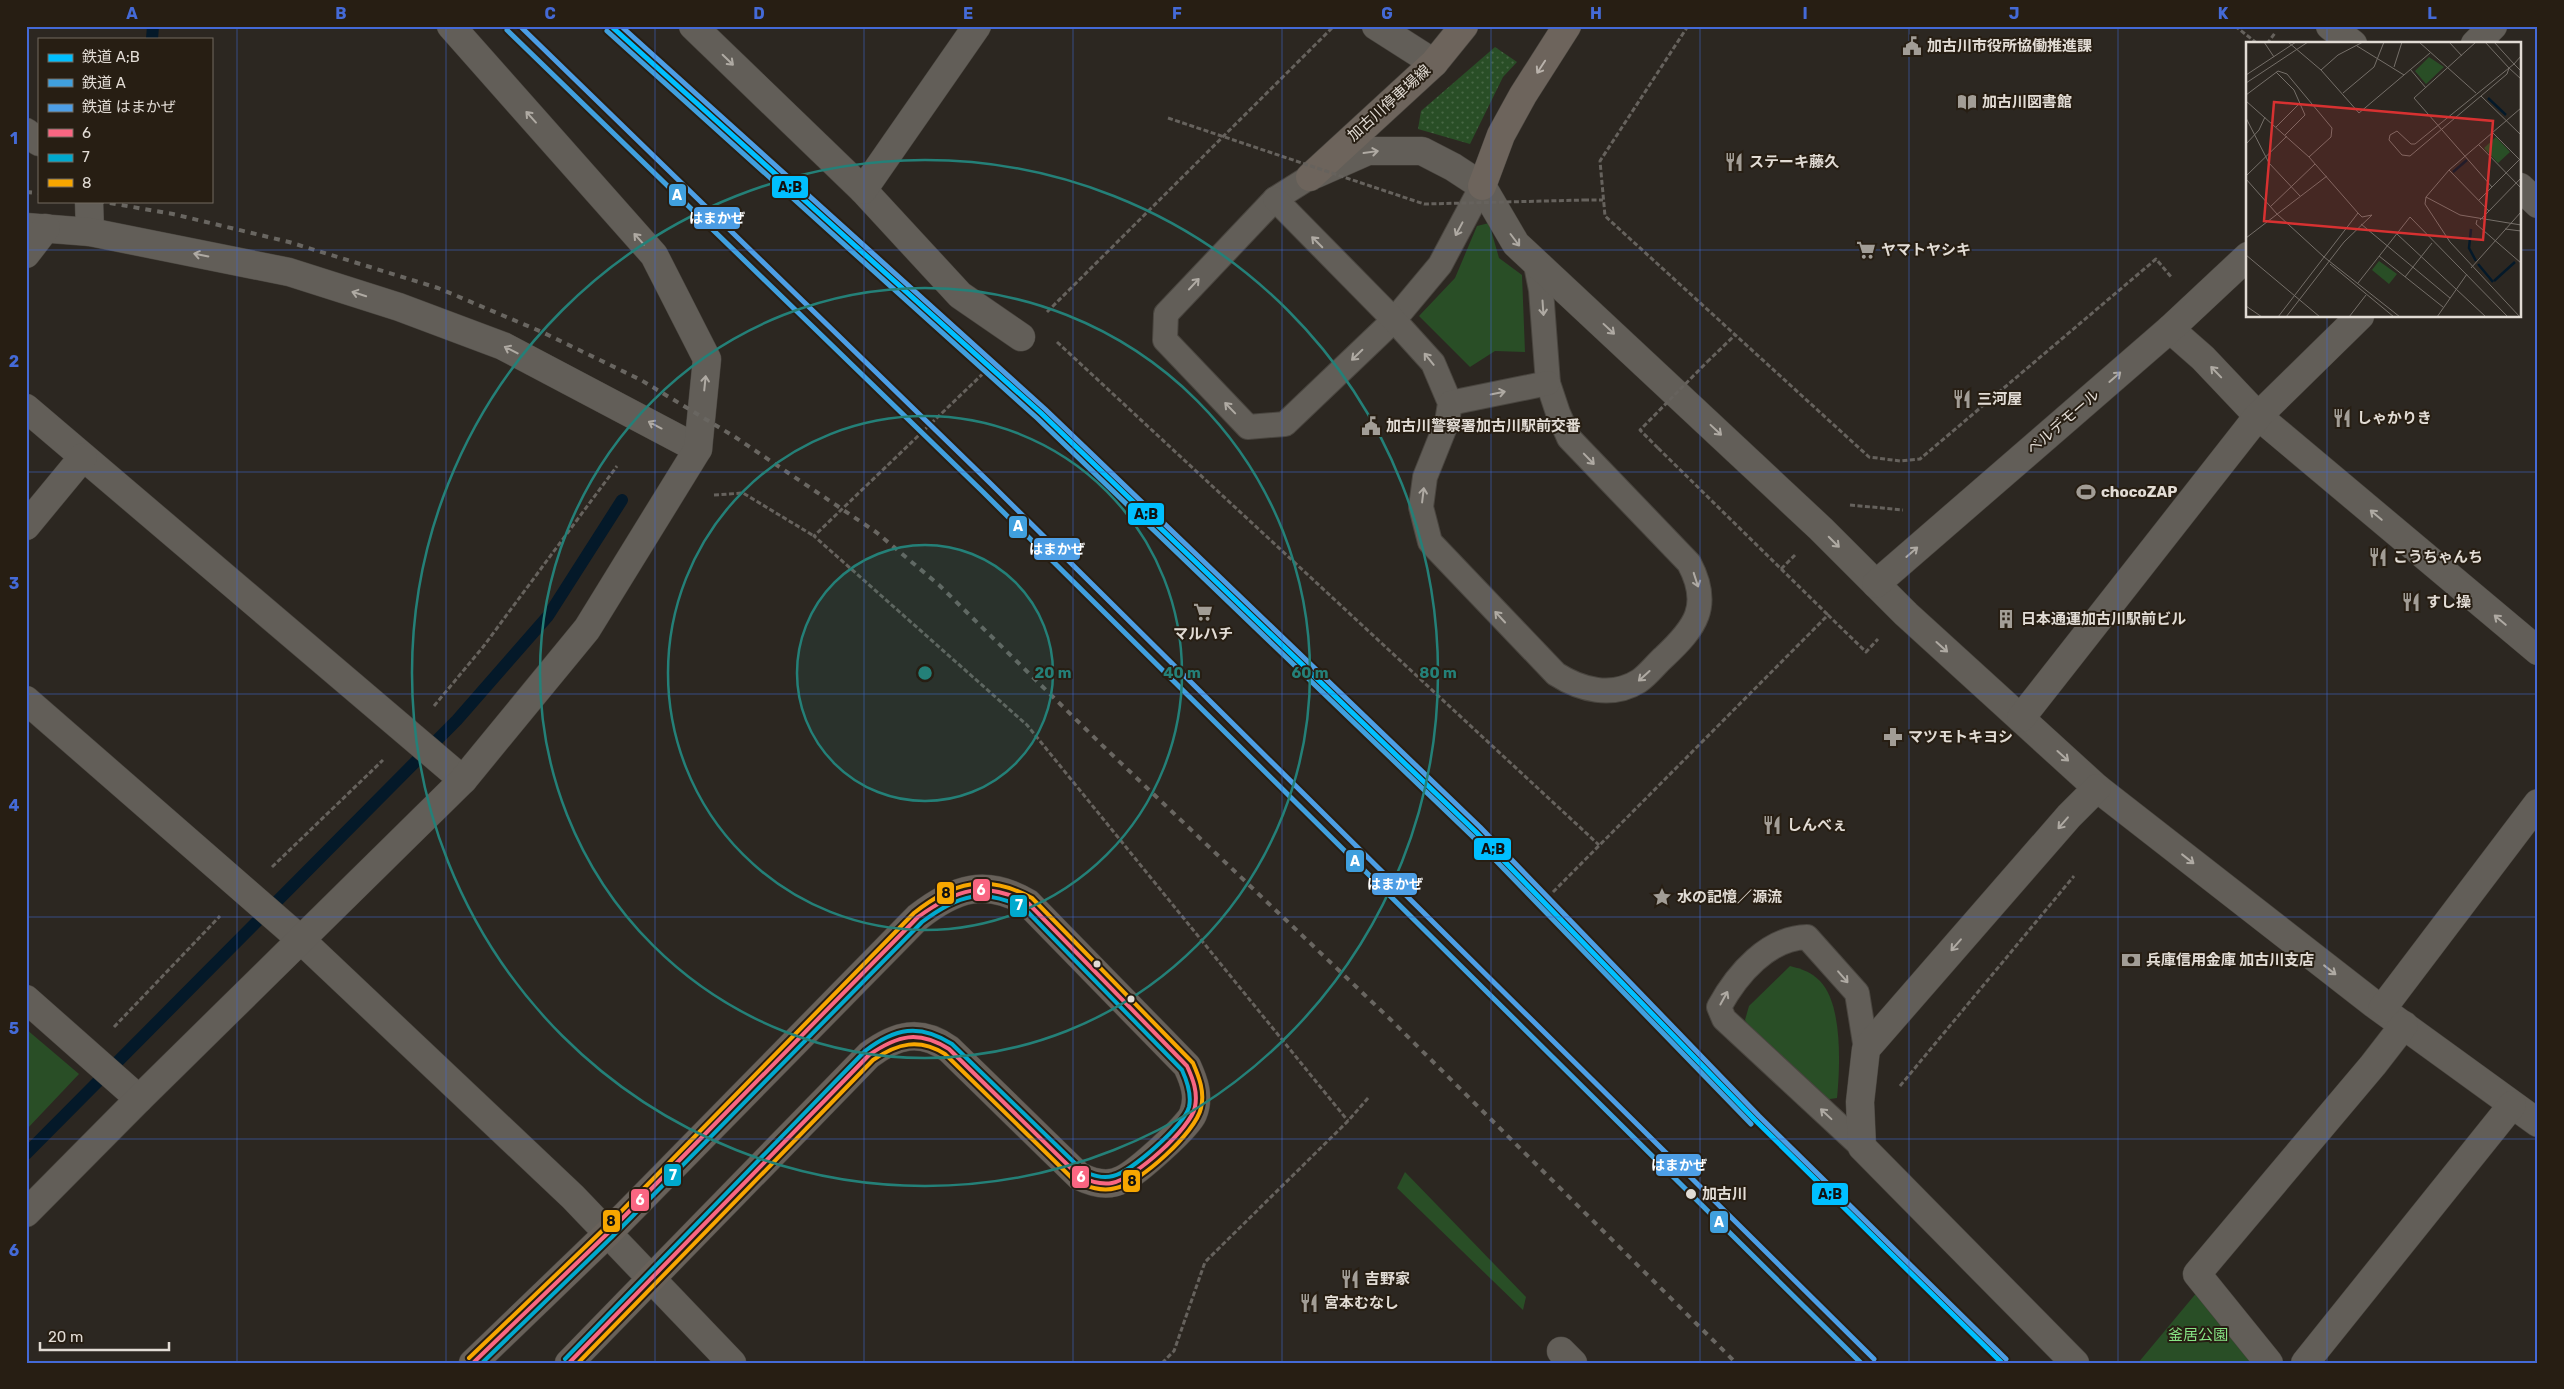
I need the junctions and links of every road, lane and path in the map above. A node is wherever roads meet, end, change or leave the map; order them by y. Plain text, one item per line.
1 (451, 26) edge
2 (693, 26) edge
3 (977, 26) edge
4 (1376, 26) edge
5 (1464, 26) edge
6 (1567, 26) edge
7 (1688, 26) edge
8 (2235, 26) edge
9 (2330, 26) edge
10 (2493, 26) edge
11 (2275, 33) dead end
12 (2255, 42) edge
13 (2268, 42) edge
14 (2350, 42) edge
15 (2477, 42) edge
16 (1434, 63) junction
17 (1168, 118) dead end
18 (26, 132) edge
19 (38, 141) edge
20 (1310, 177) junction
21 (1482, 186) junction
22 (2522, 189) edge
23 (863, 190) junction
24 (1275, 199) junction
25 (1603, 200) junction
26 (89, 202) edge
27 (2538, 204) edge
28 (36, 227) edge
29 (90, 232) junction
30 (26, 254) edge
31 (2246, 258) edge
32 (1535, 260) junction
33 (2175, 281) dead end
34 (2358, 318) edge
35 (1394, 320) junction
36 (2170, 329) junction
37 (1735, 335) junction
38 (1021, 337) joint
39 (1548, 384) junction
40 (1450, 403) junction
41 (26, 408) edge
42 (2258, 416) junction
43 (698, 449) junction
44 (83, 457) junction
45 (617, 466) dead end
46 (704, 495) dead end
47 (26, 526) edge
48 (814, 536) junction
49 (1799, 551) dead end
50 (1781, 569) junction
51 (1876, 584) junction
52 (1828, 615) junction
53 (1885, 633) dead end
54 (2538, 651) edge
55 (26, 700) edge
56 (432, 709) dead end
57 (2021, 718) junction
58 (386, 757) dead end
59 (463, 780) junction
60 (2097, 788) junction
61 (2538, 803) edge
62 (266, 872) dead end
63 (2074, 876) dead end
64 (1553, 892) dead end
65 (222, 913) dead end
66 (300, 939) junction
67 (26, 999) edge
68 (2382, 1010) junction
69 (2404, 1025) junction
70 (1866, 1049) junction
71 (89, 1053) junction
72 (1899, 1088) dead end
73 (1369, 1097) dead end
74 (139, 1098) junction
75 (2512, 1105) junction
76 (1348, 1121) junction
77 (2538, 1123) edge
78 (1862, 1147) junction
79 (26, 1213) edge
80 (608, 1232) junction
81 (651, 1279) junction
82 (473, 1363) edge
83 (569, 1363) edge
84 (732, 1363) edge
85 (1162, 1363) edge
86 (2075, 1363) edge
87 (2270, 1363) edge
88 (2304, 1363) edge

43 -> 1 street
2 -> 23 street
3 - 23 street
4 - 16 street
5 - 16 main road, 加古川停車場線
6 -> 21 main road
7 - 25 path
8 - 12 path
9 - 14 street
10 - 15 street
11 - 13 path
16 - 20 main road, 加古川停車場線
17 - 25 path, bridge
18 - 19 street
20 -> 21 street
20 - 24 lane
21 -> 32 street
21 -> 35 lane
22 - 27 street
23 - 38 street
35 -> 24 lane
35 -> 24 lane
25 - 37 path
26 - 29 street
28 - 29 street
28 - 30 street
43 -> 29 street
31 - 36 street, ベルデモール
32 -> 39 lane
32 -> 51 street
33 - 37 path
34 - 42 street
40 -> 35 lane
42 -> 36 street
51 -> 36 street, ベルデモール
37 - 50 path, bridge
38 - 48 path
40 -> 39 lane
39 -> 40 lane
41 - 44 street
54 -> 42 street
42 - 57 street
43 - 59 street
44 - 47 street
44 - 59 street
45 - 56 path
46 - 48 path
48 - 76 path
49 - 50 path
50 - 52 path
51 -> 57 street
52 - 53 path
52 - 64 path
55 - 66 street
57 -> 60 street
58 - 62 path
59 - 66 street
60 -> 68 street
60 -> 70 street
61 - 68 street
63 - 72 path
65 - 71 path
66 - 74 street
66 - 80 street
67 - 71 street
68 - 69 street
69 - 75 street
69 - 87 street
70 - 78 street
78 -> 70 lane
71 - 74 street
73 - 76 path
74 - 79 street
75 - 77 street
75 - 88 street
76 - 85 path
78 - 86 street
80 - 81 street
80 - 81 main road
80 - 82 main road
81 - 83 main road
81 - 84 street

